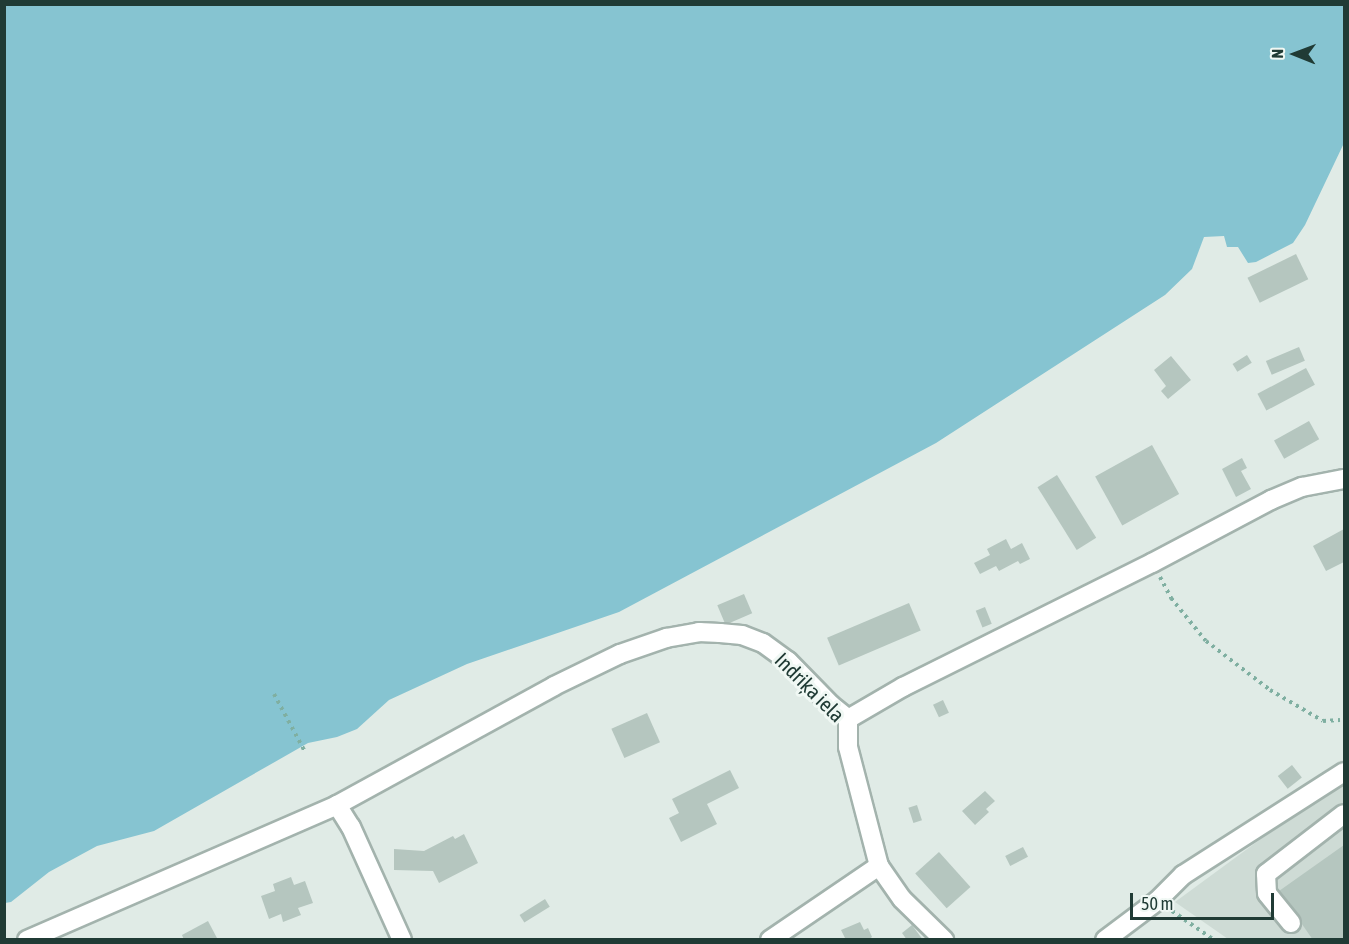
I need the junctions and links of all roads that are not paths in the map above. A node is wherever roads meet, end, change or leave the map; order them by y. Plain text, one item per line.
1 (1344, 479) edge
2 (848, 718) junction
3 (1344, 772) edge
4 (337, 805) junction
5 (1344, 814) edge
6 (879, 866) junction
7 (1291, 923) dead end
8 (27, 939) edge
9 (402, 939) edge
10 (770, 939) edge
11 (944, 939) edge
12 (1105, 939) edge

1 - 2 street
2 - 4 street, Indriķa iela
2 - 6 street, Indriķa iela
3 - 12 street
4 - 8 street, Indriķa iela
4 - 9 street
5 - 7 street
6 - 10 street
6 - 11 street, Indriķa iela

